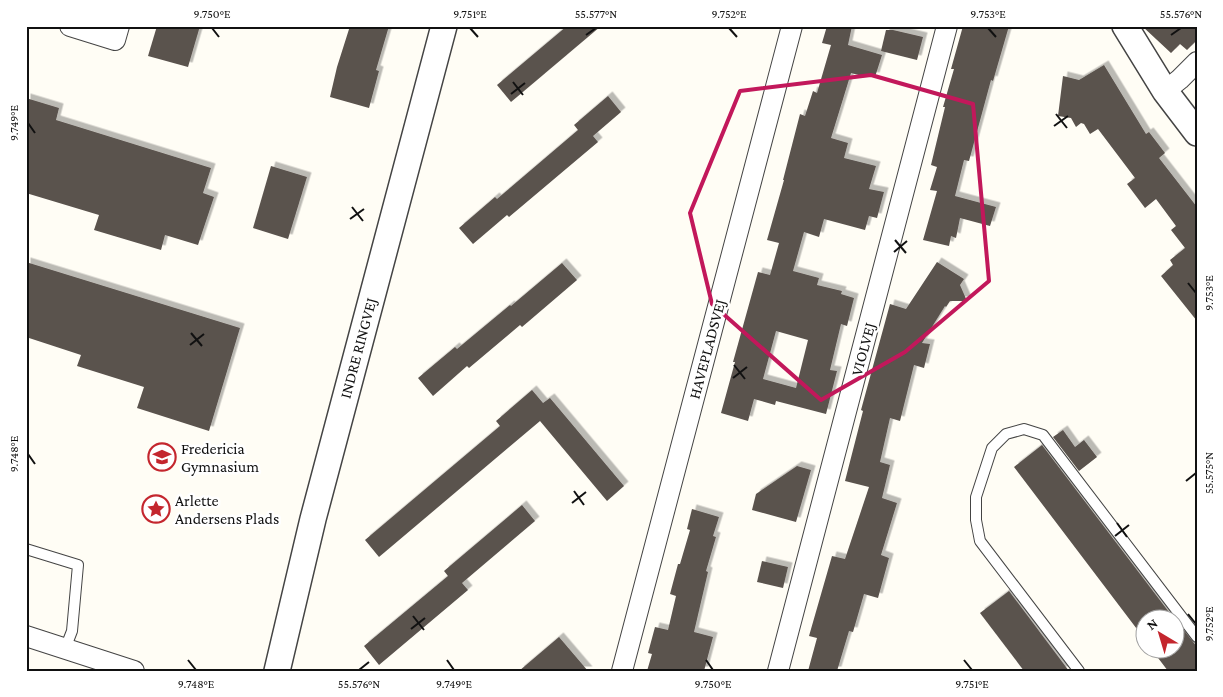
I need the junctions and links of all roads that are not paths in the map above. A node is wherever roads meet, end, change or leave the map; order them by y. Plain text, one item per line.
1 (70, 26) edge
2 (119, 26) edge
3 (444, 26) edge
4 (792, 26) edge
5 (948, 26) edge
6 (1125, 26) edge
7 (1197, 62) edge
8 (1165, 91) junction
9 (1197, 133) edge
10 (26, 549) edge
11 (26, 636) edge
12 (1197, 637) edge
13 (65, 649) junction
14 (134, 671) edge
15 (277, 671) edge
16 (622, 671) edge
17 (778, 671) edge
18 (1079, 671) edge

1 - 2 street
3 - 15 street, INDRE RINGVEJ
4 - 16 street, HAVEPLADSVEJ
5 - 17 street, VIOLVEJ
6 - 8 street
7 - 8 street
8 - 9 street
10 - 13 lane
11 - 13 street
12 - 18 lane
13 - 14 street

